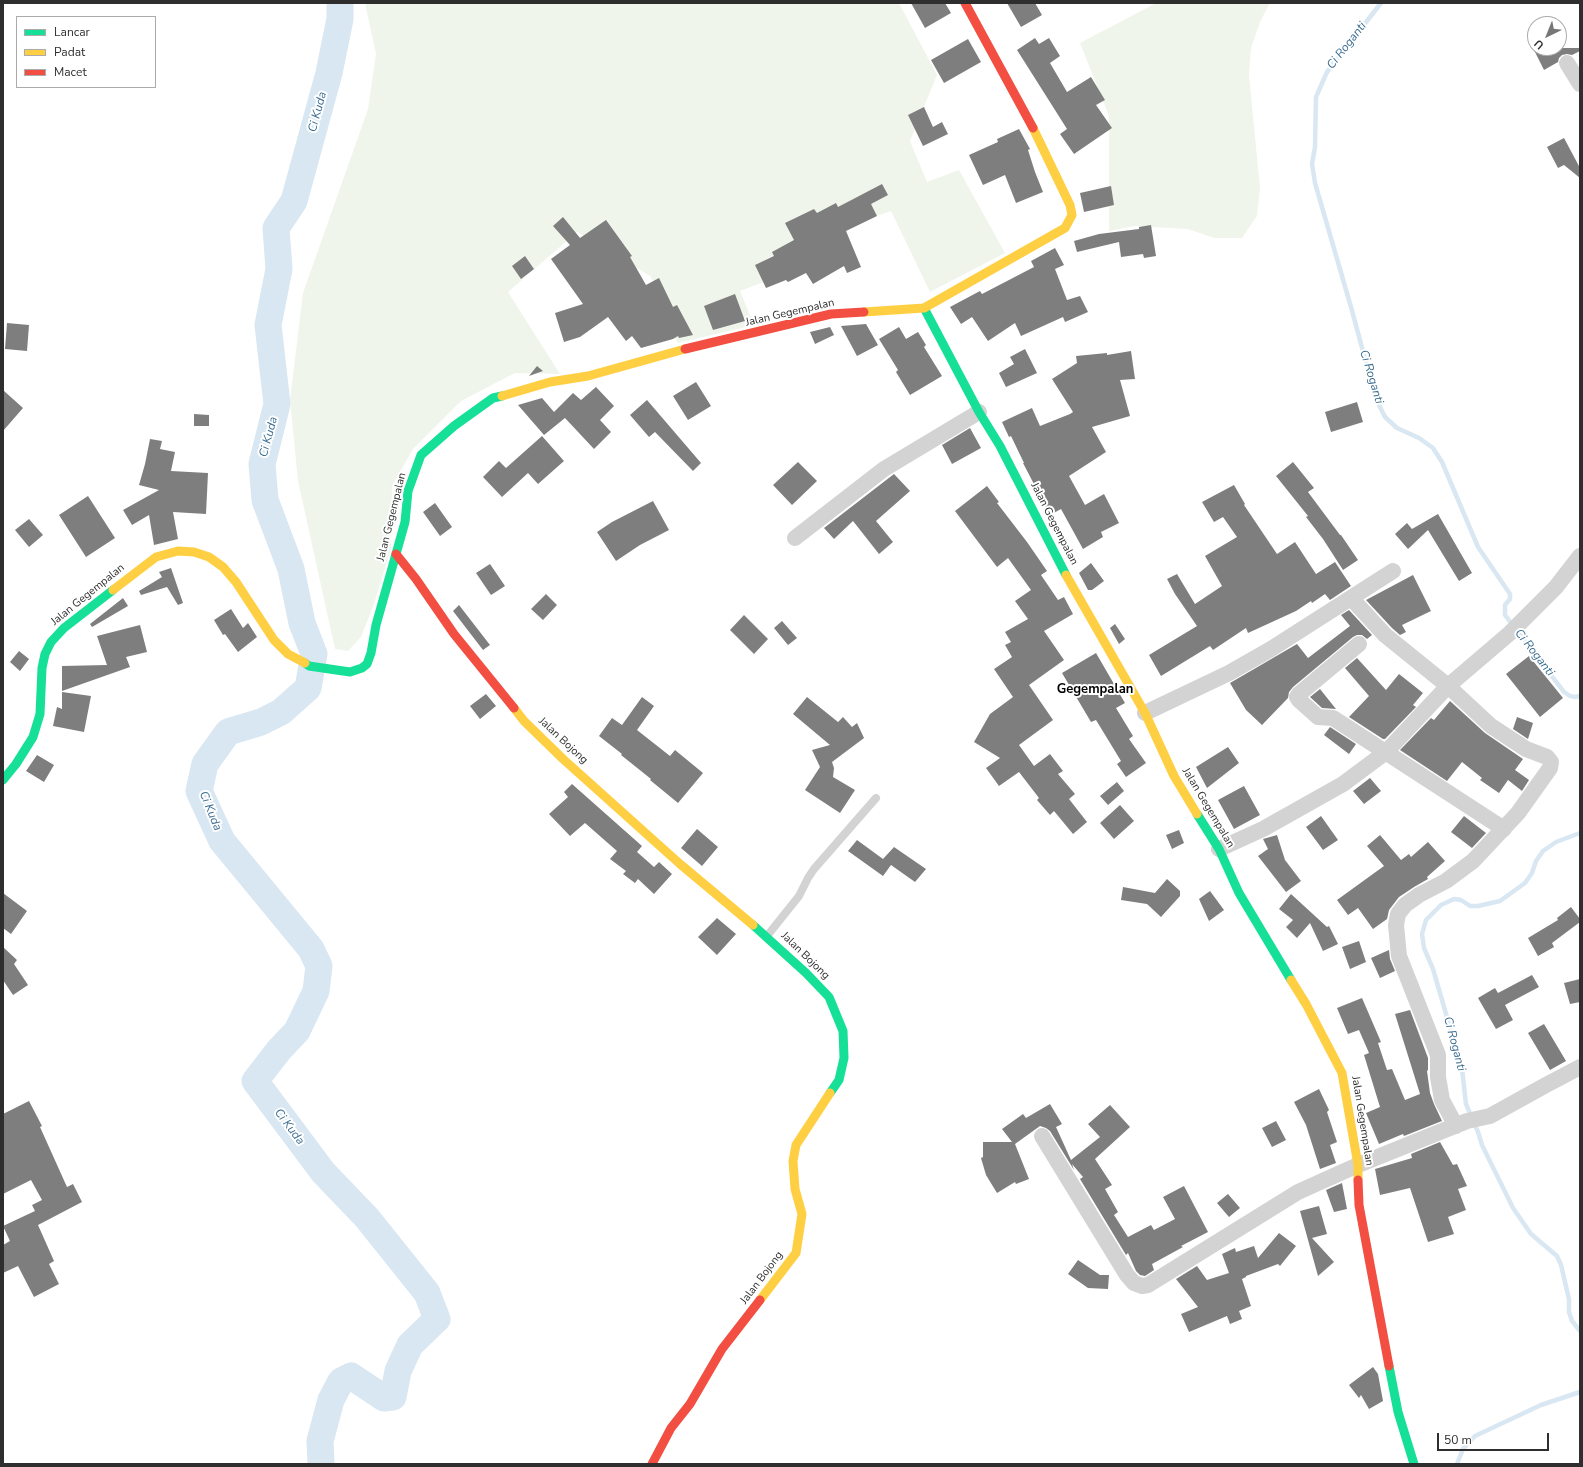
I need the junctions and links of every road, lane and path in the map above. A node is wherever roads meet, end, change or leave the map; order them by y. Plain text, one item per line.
1 (965, 3) edge
2 (1567, 63) dead end
3 (1580, 84) edge
4 (924, 308) junction
5 (979, 412) junction
6 (795, 538) dead end
7 (396, 554) junction
8 (1580, 556) edge
9 (1393, 571) dead end
10 (1351, 598) junction
11 (1359, 644) dead end
12 (1448, 686) junction
13 (1145, 713) junction
14 (1386, 752) junction
15 (3, 780) edge
16 (876, 798) dead end
17 (1504, 829) junction
18 (1220, 849) junction
19 (766, 936) junction
20 (1580, 1067) edge
21 (1462, 1124) junction
22 (1042, 1136) dead end
23 (1358, 1165) junction
24 (652, 1464) edge
25 (1414, 1464) edge

1 - 4 street
2 - 3 street
4 - 5 street, Jalan Gegempalan
4 - 7 street, Jalan Gegempalan
5 - 6 street
5 - 13 street, Jalan Gegempalan
7 - 15 street, Jalan Gegempalan
7 - 19 street, Jalan Bojong
8 - 12 street
9 - 10 street
10 - 12 street
10 - 13 street
11 - 14 street
12 - 14 street
12 - 17 street
13 - 18 street, Jalan Gegempalan
14 - 17 street
14 - 18 street
16 - 19 lane
17 - 21 street
18 - 23 street, Jalan Gegempalan
19 - 24 street, Jalan Bojong
20 - 21 street
21 - 23 street
22 - 23 street
23 - 25 street, Jalan Gegempalan

